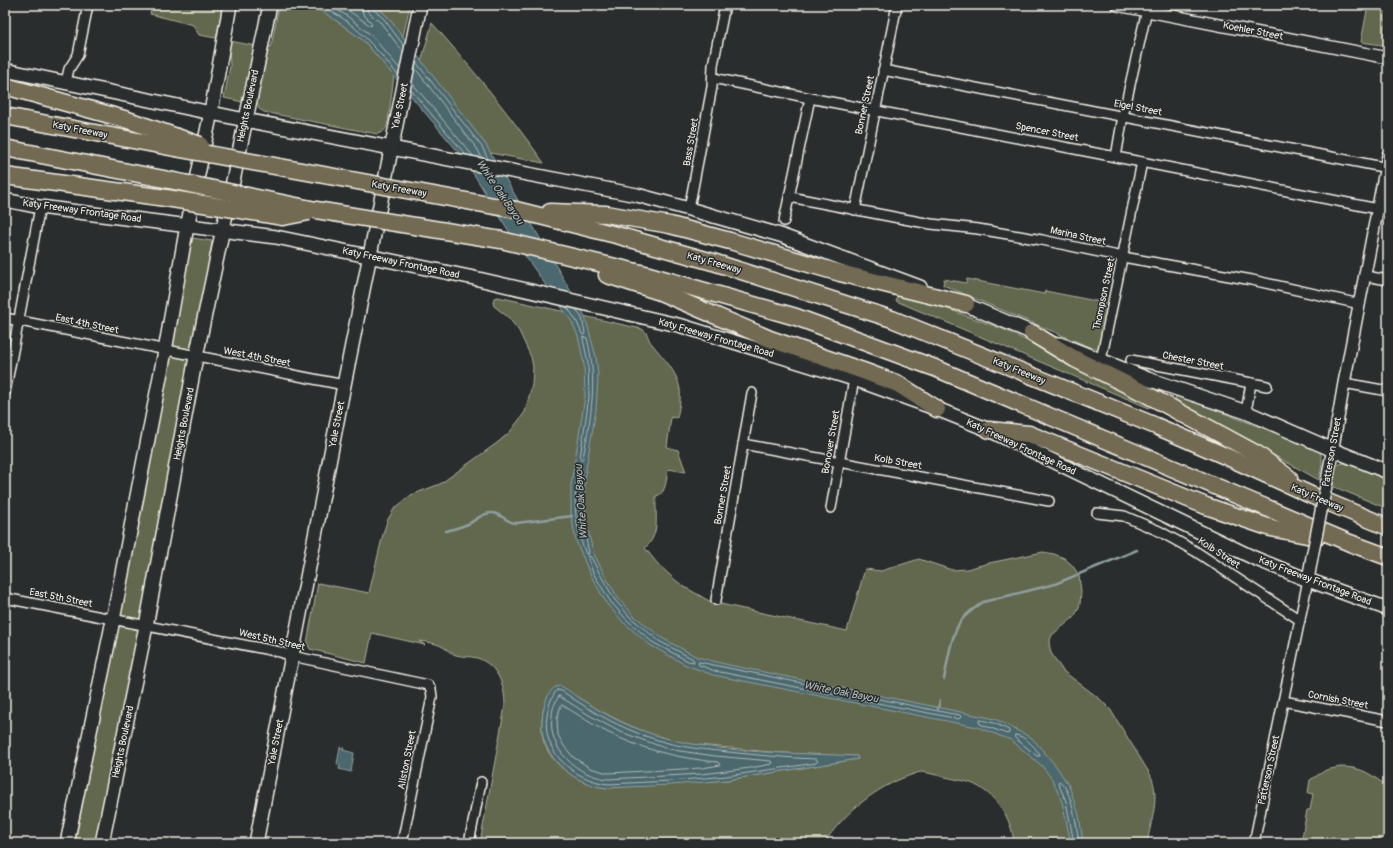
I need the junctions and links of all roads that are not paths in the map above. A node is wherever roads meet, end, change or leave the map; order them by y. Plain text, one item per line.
1 (88, 5) edge
2 (230, 5) edge
3 (270, 5) edge
4 (420, 5) edge
5 (725, 5) edge
6 (897, 5) edge
7 (1117, 5) edge
8 (1147, 8) edge
9 (1388, 58) edge
10 (5, 70) edge
11 (883, 70) junction
12 (713, 78) junction
13 (66, 82) junction
14 (5, 86) edge
15 (810, 98) junction
16 (875, 111) junction
17 (211, 112) junction
18 (5, 116) edge
19 (1123, 116) junction
20 (245, 120) junction
21 (176, 142) junction
22 (5, 148) edge
23 (391, 148) junction
24 (1388, 155) edge
25 (1116, 156) junction
26 (1142, 162) junction
27 (1387, 168) edge
28 (5, 176) edge
29 (790, 197) junction
30 (5, 200) edge
31 (40, 206) junction
32 (689, 209) junction
33 (1378, 209) junction
34 (316, 210) junction
35 (516, 210) junction
36 (854, 210) junction
37 (784, 221) dead end
38 (187, 226) junction
39 (222, 231) junction
40 (501, 240) junction
41 (370, 256) junction
42 (1123, 257) junction
43 (1365, 276) junction
44 (1388, 280) edge
45 (966, 304) junction
46 (1360, 304) junction
47 (5, 318) edge
48 (19, 321) junction
49 (1032, 333) junction
50 (165, 351) junction
51 (196, 357) junction
52 (1101, 360) junction
53 (1131, 360) dead end
54 (854, 379) junction
55 (1251, 383) junction
56 (1344, 383) junction
57 (344, 385) junction
58 (1267, 386) dead end
59 (1388, 391) edge
60 (5, 393) edge
61 (752, 394) dead end
62 (937, 410) junction
63 (1246, 412) junction
64 (989, 430) junction
65 (743, 444) junction
66 (1333, 450) junction
67 (839, 462) junction
68 (1388, 472) edge
69 (1313, 496) junction
70 (1049, 501) dead end
71 (831, 508) dead end
72 (1097, 513) dead end
73 (1388, 527) edge
74 (1350, 543) junction
75 (1388, 557) edge
76 (1308, 580) junction
77 (5, 598) edge
78 (716, 600) dead end
79 (1388, 609) edge
80 (112, 620) junction
81 (1300, 620) junction
82 (146, 626) junction
83 (292, 656) junction
84 (425, 684) joint
85 (1283, 701) junction
86 (1388, 721) edge
87 (481, 782) dead end
88 (67, 843) edge
89 (102, 843) edge
90 (256, 843) edge
91 (402, 843) edge
92 (469, 843) edge
93 (1254, 843) edge

1 - 13 street
2 - 17 main road
3 - 20 main road, Heights Boulevard
4 - 23 main road, Yale Street
5 - 12 street, Bass Street
6 - 11 street, Bonner Street
7 - 8 street, Koehler Street
8 - 9 street, Koehler Street
8 - 19 street
10 - 13 main road
11 - 16 street, Bonner Street
11 - 19 street, Eigel Street
12 - 15 street, Spencer Street
12 - 32 street, Bass Street
13 - 17 main road
14 - 21 highway
15 - 16 street, Spencer Street
15 - 29 street
16 - 25 street, Spencer Street
16 - 36 street, Bonner Street
17 - 20 main road
17 - 38 main road
18 - 21 highway, Katy Freeway
19 - 25 street
19 - 27 street, Eigel Street
20 - 23 main road
20 - 39 main road, Heights Boulevard
21 - 35 highway, Katy Freeway, bridge
22 - 34 highway, bridge
23 - 32 main road
23 - 41 main road, Yale Street
24 - 27 street, Patterson Street
25 - 26 street, Spencer Street
26 - 33 street, Spencer Street
26 - 42 street, Thompson Street
27 - 33 street, Patterson Street
28 - 34 highway, bridge
29 - 36 street, Marina Street
29 - 37 street
30 - 31 main road, Katy Freeway Frontage Road
31 - 38 main road, Katy Freeway Frontage Road
31 - 48 street
32 - 45 main road
33 - 43 street, Patterson Street
34 - 40 highway, bridge
35 - 45 highway
35 - 69 highway, Katy Freeway
36 - 42 street, Marina Street
38 - 39 main road, Katy Freeway Frontage Road
38 - 50 main road
39 - 41 main road, Katy Freeway Frontage Road
39 - 51 main road, Heights Boulevard
40 - 62 highway
40 - 74 highway
41 - 54 main road, Katy Freeway Frontage Road
41 - 57 main road, Yale Street
42 - 46 street, Marina Street
42 - 52 street, Thompson Street
43 - 44 street
43 - 46 street, Patterson Street
45 - 49 main road
46 - 56 street, Patterson Street
47 - 48 street, East 4th Street
48 - 50 street, East 4th Street
48 - 60 street
49 - 52 main road
49 - 69 highway
50 - 51 street, West 4th Street
50 - 80 main road
51 - 57 street, West 4th Street
51 - 82 main road, Heights Boulevard
52 - 63 main road
53 - 55 street, Chester Street
54 - 62 main road, Katy Freeway Frontage Road
54 - 67 street, Bonover Street
55 - 58 street, Chester Street
55 - 63 street
56 - 59 street
56 - 66 street, Patterson Street
57 - 83 main road, Yale Street
61 - 65 street, Bonner Street
62 - 64 main road, Katy Freeway Frontage Road
63 - 66 main road
64 - 74 highway
64 - 76 main road, Katy Freeway Frontage Road
65 - 67 street, Kolb Street
65 - 78 street, Bonner Street
66 - 68 main road
66 - 76 street, Patterson Street, bridge
67 - 70 street, Kolb Street
67 - 71 street, Bonover Street
69 - 73 highway, Katy Freeway
72 - 81 street, Kolb Street
74 - 75 highway
76 - 79 main road, Katy Freeway Frontage Road
76 - 81 street, Patterson Street
77 - 80 street, East 5th Street
80 - 82 street, West 5th Street
80 - 88 main road
81 - 85 street, Patterson Street
82 - 83 street, West 5th Street
82 - 89 main road, Heights Boulevard
83 - 84 street, West 5th Street
83 - 90 main road, Yale Street
84 - 91 street, Allston Street
85 - 86 street, Cornish Street
85 - 93 street, Patterson Street
87 - 92 street

